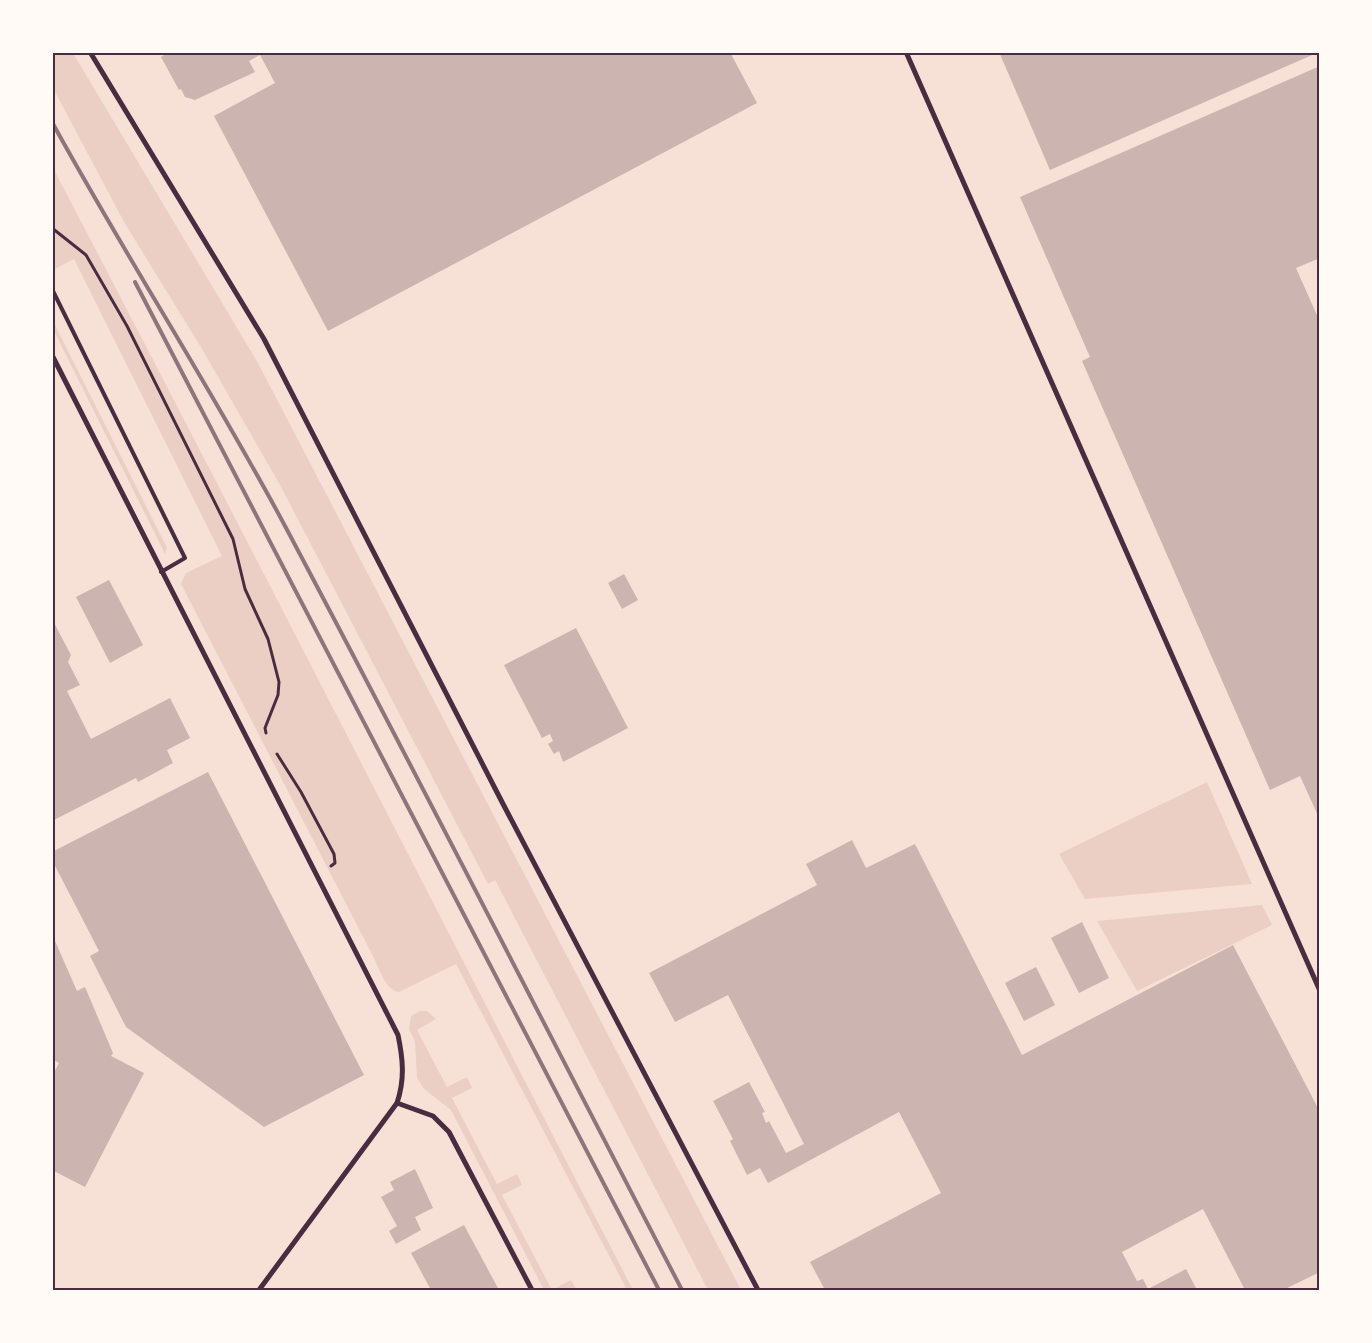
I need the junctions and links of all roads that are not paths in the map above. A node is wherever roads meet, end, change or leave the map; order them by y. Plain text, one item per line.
1 (90, 52) edge
2 (906, 52) edge
3 (52, 289) edge
4 (52, 355) edge
5 (161, 572) junction
6 (1320, 991) edge
7 (397, 1103) junction
8 (259, 1290) edge
9 (532, 1290) edge
10 (758, 1290) edge

1 - 10 street
2 - 6 street
3 - 5 lane
4 - 5 street
5 - 7 street
7 - 8 street
7 - 9 street

